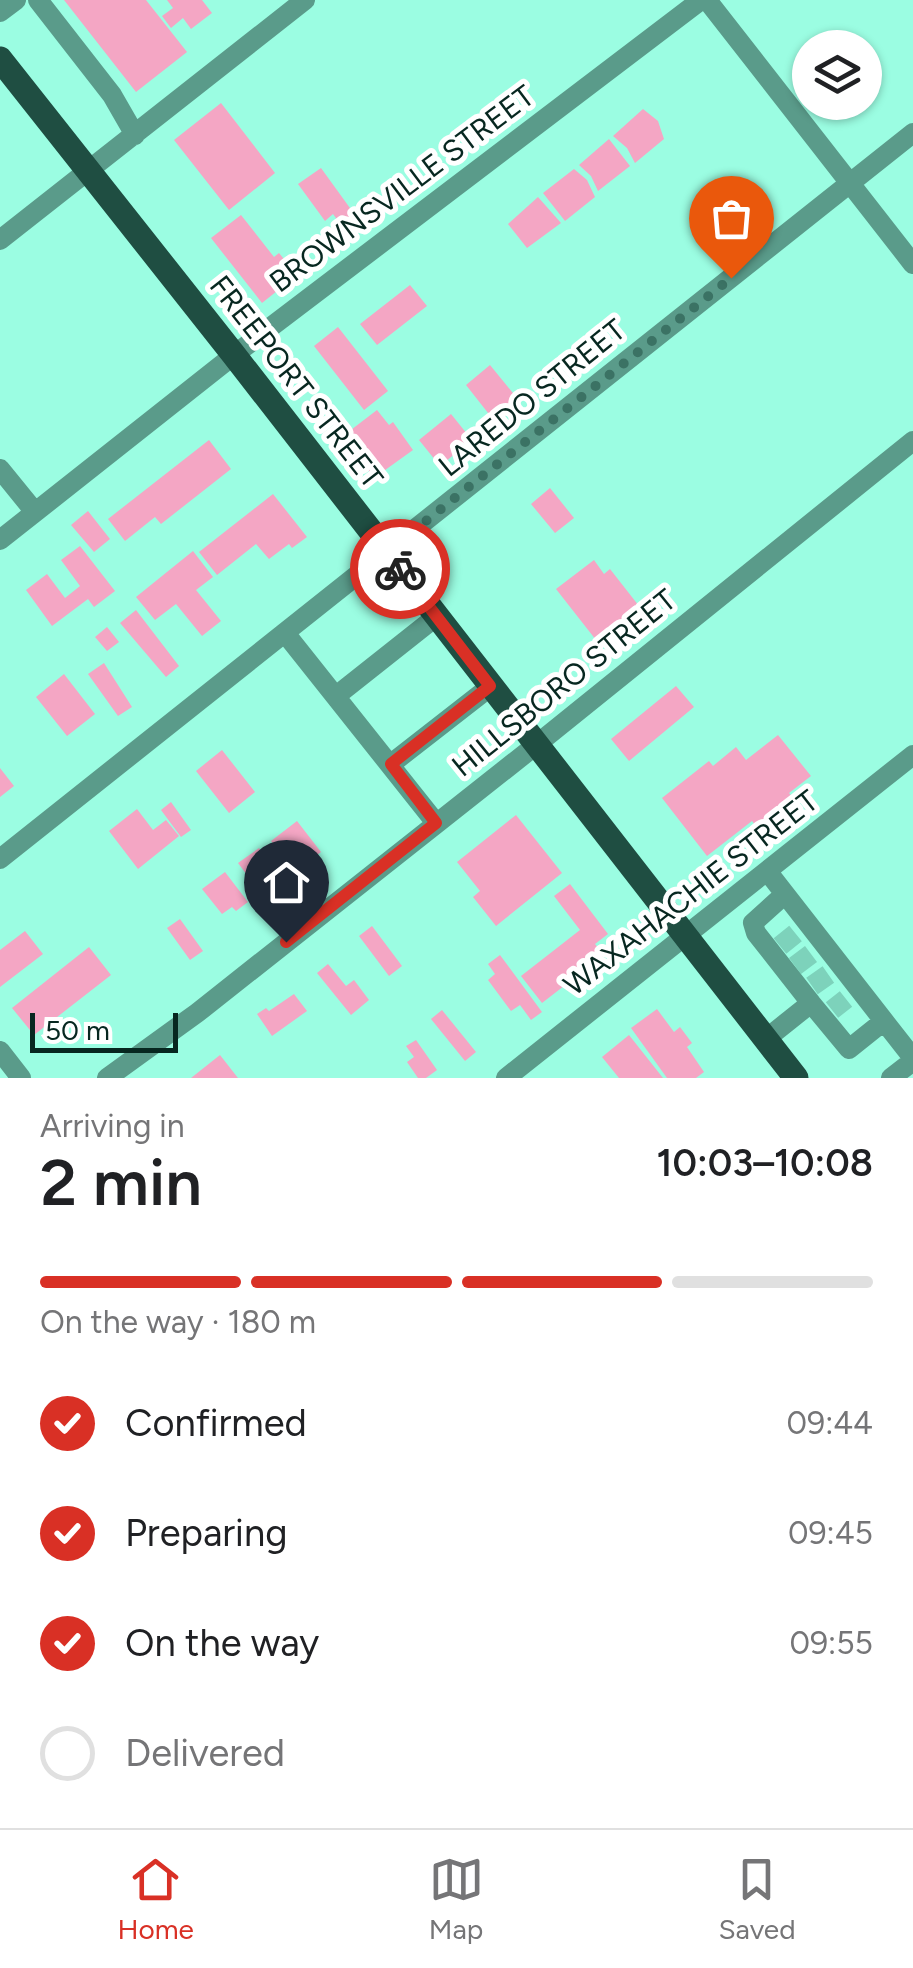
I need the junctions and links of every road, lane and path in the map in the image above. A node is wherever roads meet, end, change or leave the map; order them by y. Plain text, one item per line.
1 (16, 0) edge
2 (38, 0) edge
3 (305, 0) edge
4 (704, 0) edge
5 (0, 12) edge
6 (0, 60) edge
7 (135, 134) junction
8 (913, 134) edge
9 (88, 171) junction
10 (850, 184) junction
11 (0, 240) edge
12 (913, 264) edge
13 (234, 354) junction
14 (913, 441) edge
15 (0, 469) edge
16 (35, 512) junction
17 (0, 540) edge
18 (387, 552) junction
19 (437, 616) junction
20 (286, 633) junction
21 (490, 686) junction
22 (336, 696) junction
23 (536, 745) junction
24 (913, 755) edge
25 (391, 764) junction
26 (436, 823) junction
27 (0, 860) edge
28 (767, 871) junction
29 (785, 894) junction
30 (686, 935) junction
31 (789, 939) junction
32 (804, 959) junction
33 (828, 993) junction
34 (884, 1021) junction
35 (766, 1040) junction
36 (0, 1051) edge
37 (913, 1060) edge
38 (21, 1078) edge
39 (107, 1078) edge
40 (506, 1078) edge
41 (796, 1078) edge
42 (892, 1078) edge

1 - 5 street
2 - 7 street
3 - 7 street
4 - 10 street
4 - 13 street, BROWNSVILLE STREET
6 - 9 main road, FREEPORT STREET
7 - 9 street
8 - 10 street, LAREDO STREET
9 - 11 street
9 - 13 main road, FREEPORT STREET
10 - 12 street
10 - 18 street, LAREDO STREET
13 - 16 street, BROWNSVILLE STREET
13 - 18 main road, FREEPORT STREET
14 - 23 street, HILLSBORO STREET
15 - 16 street
16 - 17 street, BROWNSVILLE STREET
18 - 19 main road, FREEPORT STREET
18 - 20 street, LAREDO STREET
19 - 21 main road, FREEPORT STREET
19 - 22 street
20 - 22 street
20 - 27 street, LAREDO STREET
21 - 23 main road, FREEPORT STREET
21 - 25 street
22 - 25 street
23 - 26 street, HILLSBORO STREET
23 - 30 main road, FREEPORT STREET
24 - 28 street, WAXAHACHIE STREET
25 - 26 street
26 - 39 street, HILLSBORO STREET
28 - 29 street
28 - 30 street, WAXAHACHIE STREET
29 - 31 street
29 - 31 street
30 - 35 main road, FREEPORT STREET
30 - 40 street, WAXAHACHIE STREET
31 - 32 street
31 - 32 street
32 - 33 street
32 - 33 street
33 - 34 street
33 - 34 street
33 - 35 street
34 - 37 street
35 - 41 main road, FREEPORT STREET
36 - 38 street
37 - 42 street

